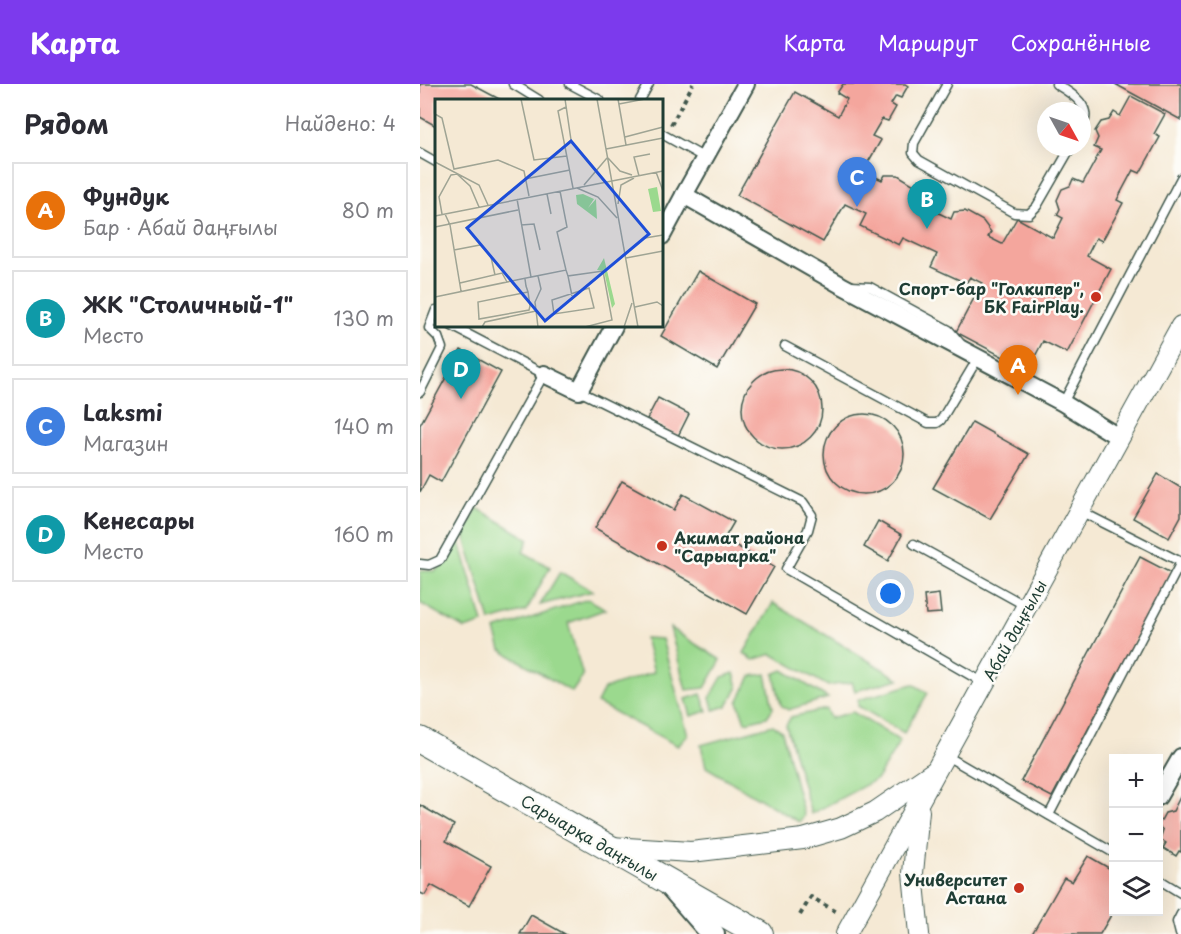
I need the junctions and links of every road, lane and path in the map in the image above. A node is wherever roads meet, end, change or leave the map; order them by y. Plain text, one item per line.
1 (513, 84) edge
2 (570, 84) edge
3 (649, 84) edge
4 (693, 84) edge
5 (746, 84) edge
6 (946, 84) edge
7 (1056, 84) edge
8 (537, 99) edge
9 (598, 99) edge
10 (641, 99) edge
11 (1080, 102) edge
12 (663, 135) edge
13 (420, 153) edge
14 (1066, 156) edge
15 (705, 158) junction
16 (435, 161) edge
17 (1181, 178) edge
18 (684, 195) junction
19 (663, 233) edge
20 (435, 316) edge
21 (1181, 326) edge
22 (454, 327) edge
23 (613, 327) edge
24 (785, 346) dead end
25 (973, 355) junction
26 (544, 374) junction
27 (579, 391) junction
28 (420, 392) edge
29 (1063, 403) junction
30 (1120, 438) junction
31 (1079, 511) junction
32 (914, 544) dead end
33 (1181, 562) edge
34 (420, 564) edge
35 (1027, 606) junction
36 (984, 684) junction
37 (420, 740) edge
38 (1181, 756) edge
39 (941, 762) junction
40 (1163, 788) edge
41 (921, 798) junction
42 (1049, 814) junction
43 (606, 846) junction
44 (1109, 851) edge
45 (667, 881) junction
46 (1163, 882) edge
47 (1181, 893) edge
48 (837, 912) dead end
49 (1181, 914) edge
50 (800, 915) dead end
51 (713, 934) edge
52 (760, 934) edge
53 (846, 934) edge
54 (919, 934) edge
55 (1180, 934) edge

1 - 8 lane
2 - 9 lane
3 - 10 lane
4 - 12 path
5 - 15 street
6 - 14 lane
7 - 11 lane
12 - 15 lane
13 - 16 lane
15 - 18 street
17 - 29 lane
18 - 19 street
18 - 25 street
20 - 28 lane
21 - 30 street, Абай даңғылы
22 - 26 lane
23 - 27 street
24 - 25 lane
25 - 29 street
26 - 27 street
26 - 34 lane
27 - 36 lane
29 - 30 street
30 - 31 street, Абай даңғылы
31 - 33 lane
31 - 35 street, Абай даңғылы
32 - 35 lane
33 - 42 lane
35 - 36 street, Абай даңғылы
36 - 39 street, Абай даңғылы
37 - 43 main road, Сарыарқа даңғылы
38 - 40 street
39 - 41 street, Абай даңғылы
39 - 42 lane
39 - 43 street
41 - 53 street, Абай даңғылы
41 - 54 street
42 - 44 lane
43 - 45 main road, Сарыарқа даңғылы
45 - 51 main road
45 - 52 main road, Сарыарқа даңғылы
46 - 47 lane
48 - 50 path
49 - 55 lane

